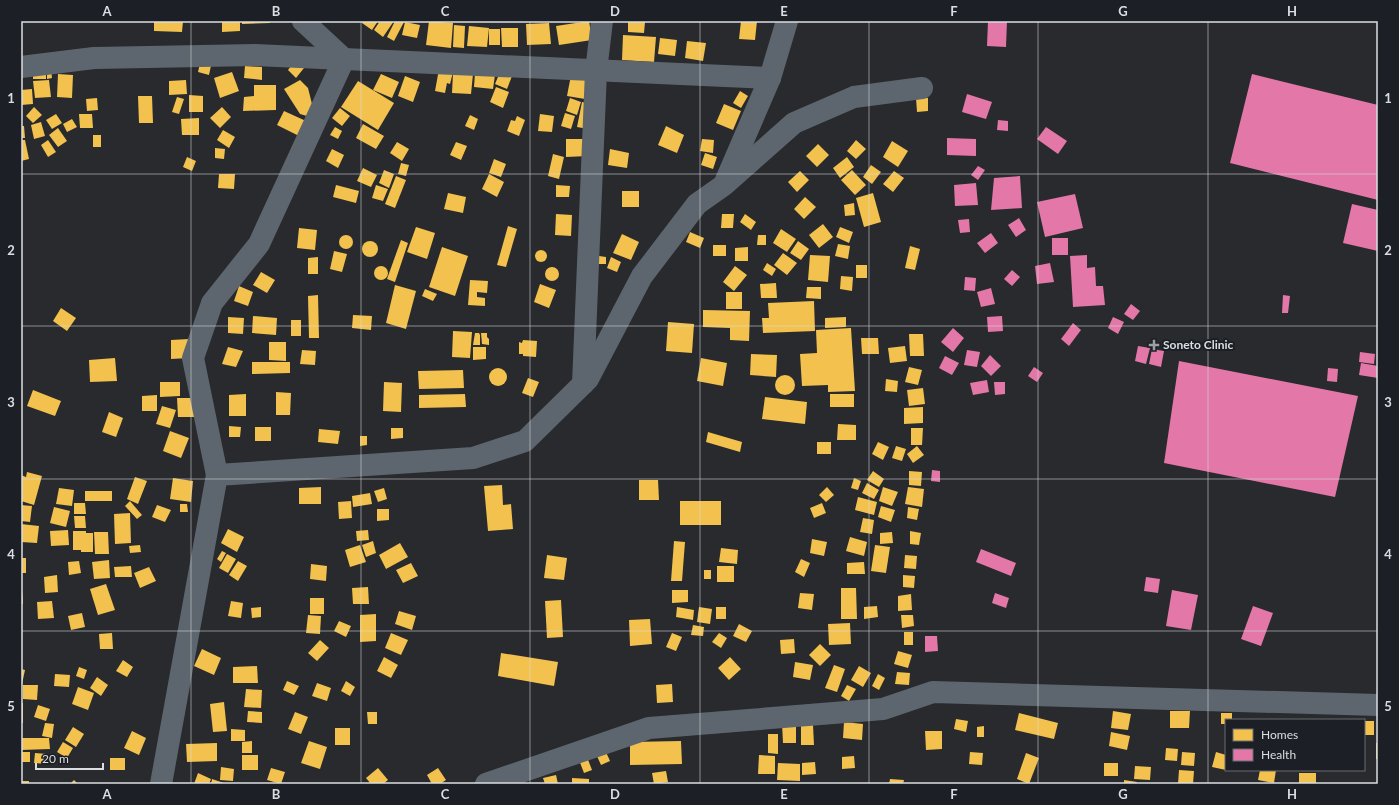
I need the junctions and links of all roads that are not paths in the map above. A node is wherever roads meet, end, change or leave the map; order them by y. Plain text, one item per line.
1 (303, 21) edge
2 (602, 21) edge
3 (787, 21) edge
4 (344, 59) junction
5 (21, 67) edge
6 (596, 71) junction
7 (770, 78) junction
8 (922, 88) dead end
9 (724, 186) junction
10 (582, 385) junction
11 (216, 475) junction
12 (1378, 706) edge
13 (161, 784) edge
14 (486, 784) edge

1 - 4 street
2 - 6 street
3 - 7 street
4 - 5 street
4 - 6 street
4 - 11 street
6 - 7 street
6 - 10 street
7 - 9 street
8 - 9 street
9 - 10 street
10 - 11 street
11 - 13 street
12 - 14 street

